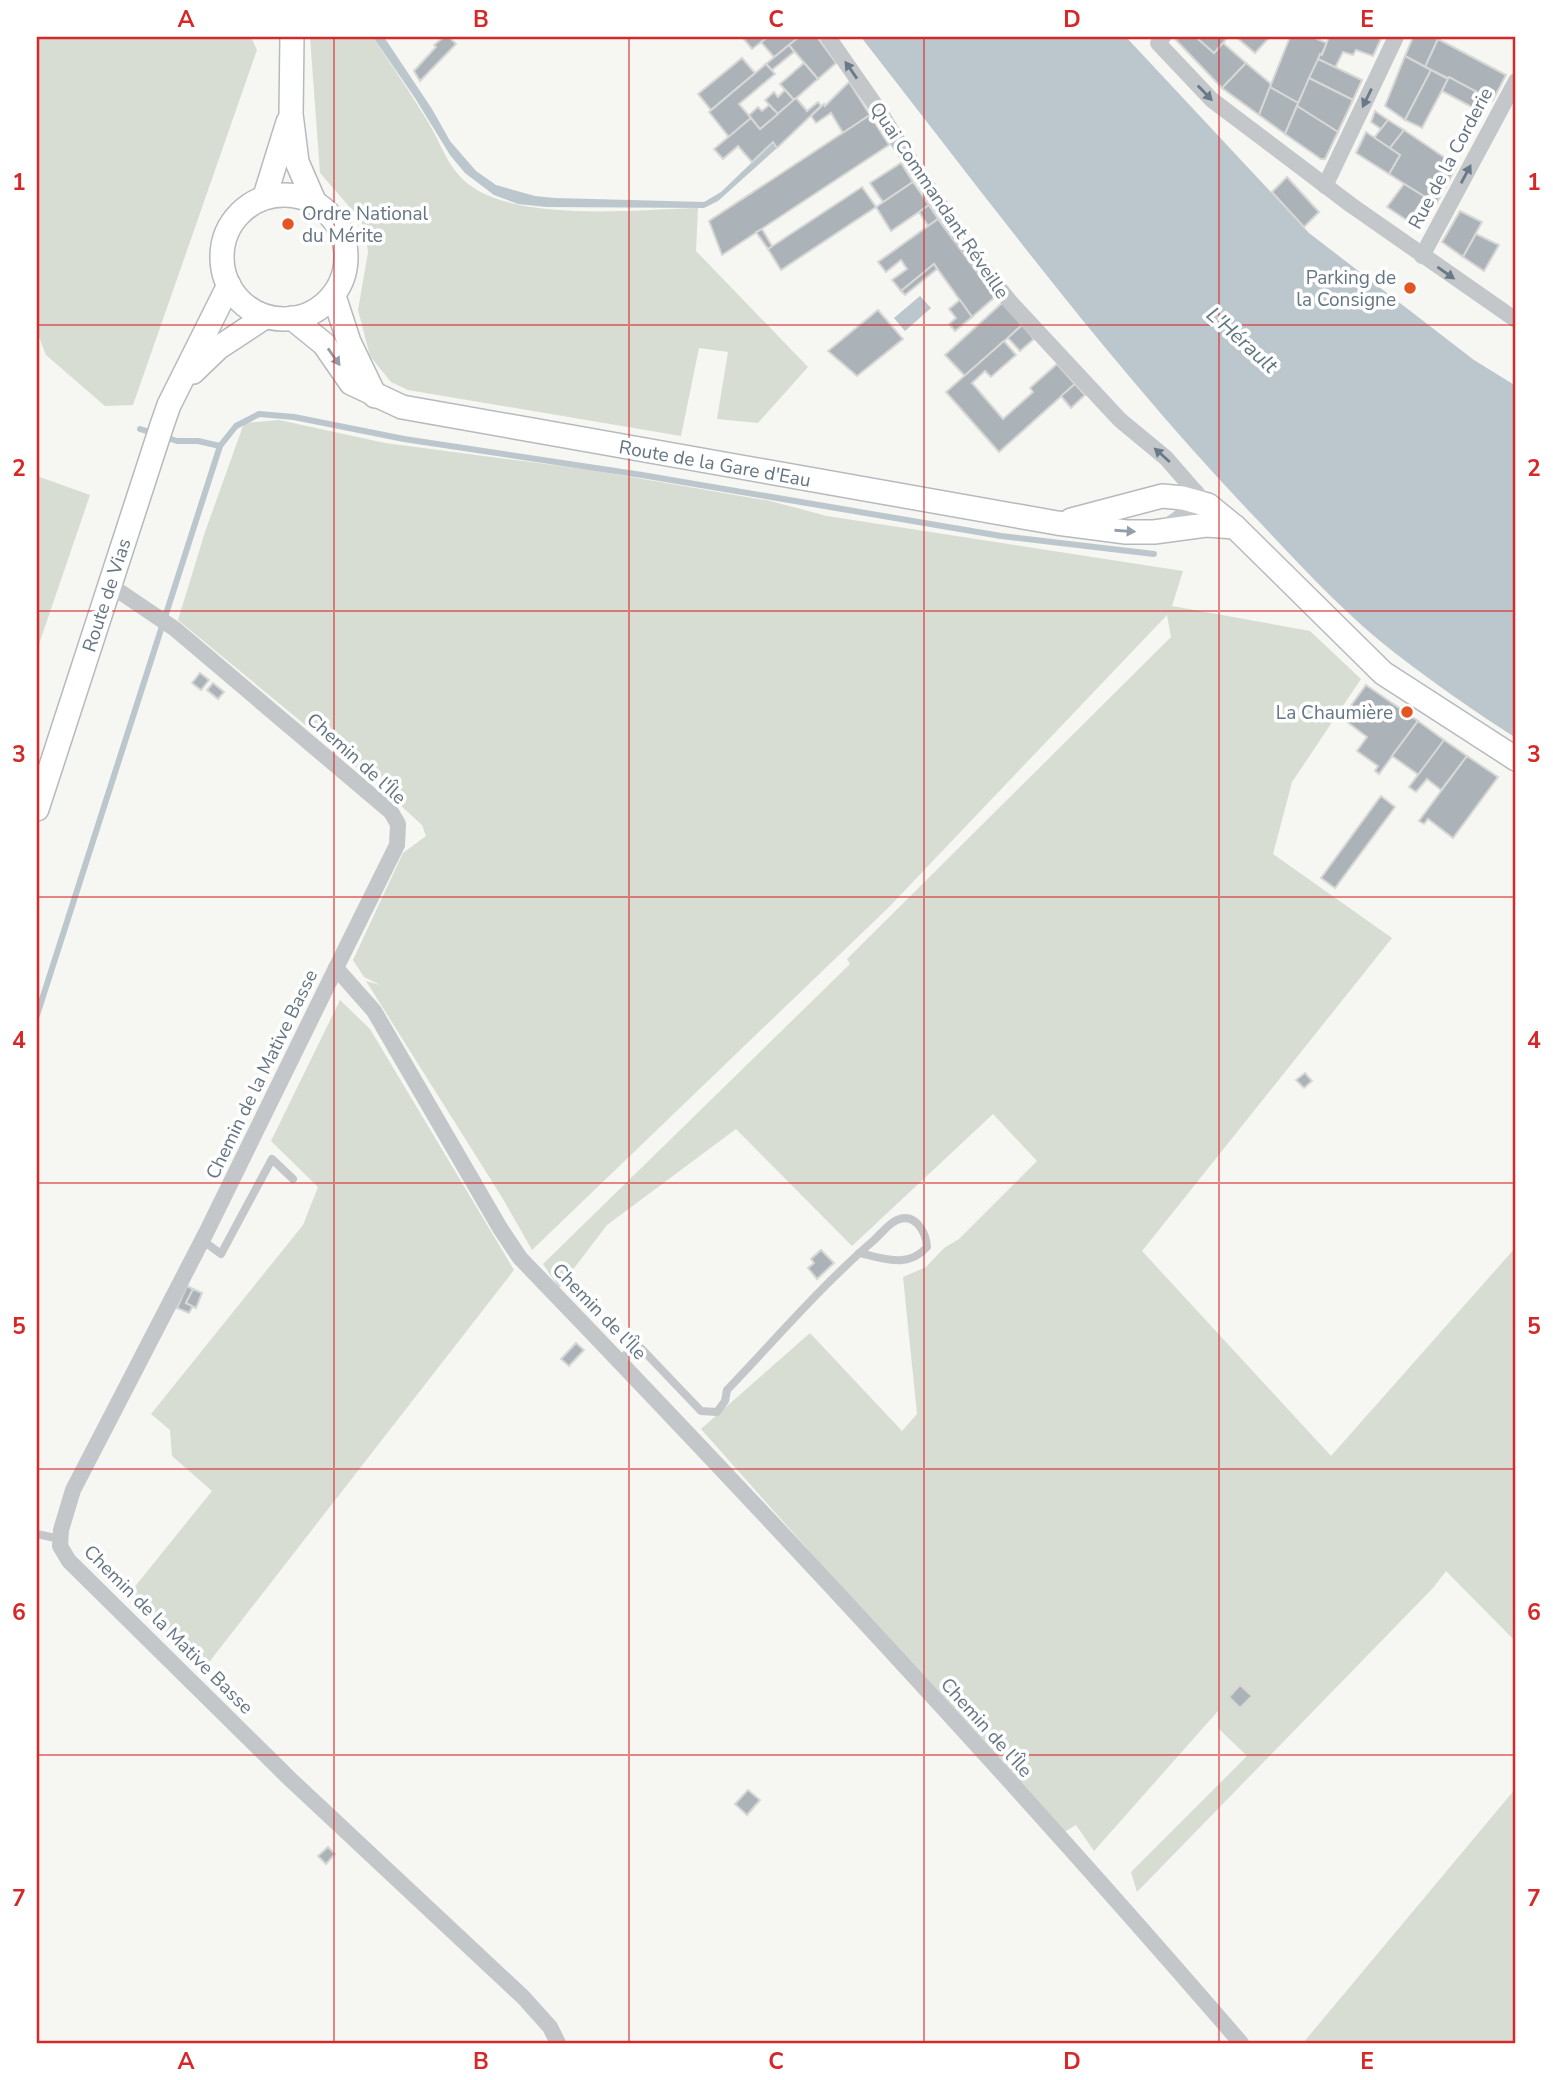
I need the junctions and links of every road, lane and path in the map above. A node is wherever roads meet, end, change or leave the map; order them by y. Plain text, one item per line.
1 (292, 37) edge
2 (828, 37) edge
3 (1396, 37) edge
4 (1161, 40) edge
5 (1516, 81) edge
6 (291, 114) junction
7 (1325, 186) junction
8 (265, 196) junction
9 (314, 201) junction
10 (1422, 256) junction
11 (229, 285) junction
12 (334, 296) junction
13 (265, 317) junction
14 (292, 318) junction
15 (1516, 320) edge
16 (180, 383) junction
17 (374, 396) junction
18 (1199, 499) junction
19 (1057, 523) junction
20 (1235, 527) junction
21 (1154, 532) junction
22 (110, 585) junction
23 (1516, 759) edge
24 (37, 808) edge
25 (336, 968) junction
26 (293, 1179) dead end
27 (202, 1240) junction
28 (859, 1253) junction
29 (619, 1361) junction
30 (37, 1534) edge
31 (60, 1539) junction
32 (558, 2043) edge
33 (1241, 2043) edge

1 - 6 main road
18 -> 2 street, Quai Commandant Réveille
3 -> 7 street
4 -> 7 street
10 -> 5 street, Rue de la Corderie
6 - 8 main road
6 - 9 main road
7 - 10 street
8 - 9 main road
8 - 11 main road
9 - 12 main road
10 -> 15 street
11 - 13 main road
11 - 16 main road, Route de Vias
12 - 14 main road
12 - 17 main road
13 - 14 main road
13 - 16 main road, Route de Vias
14 -> 17 main road, Route de la Gare d'Eau
16 - 22 main road, Route de Vias
17 - 19 main road, Route de la Gare d'Eau
18 - 19 main road, Route de la Gare d'Eau
18 - 20 main road
18 - 21 street
19 -> 21 main road, Route de la Gare d'Eau
20 - 21 main road, Route de la Gare d'Eau
20 - 23 main road
22 - 24 main road, Route de Vias
22 - 25 street, Chemin de l'Île
25 - 27 street, Chemin de la Mative Basse
25 - 29 street, Chemin de l'Île
26 - 27 lane
27 - 31 street, Chemin de la Mative Basse
28 - 28 lane
28 - 29 lane
29 - 33 street, Chemin de l'Île
30 - 31 lane
31 - 32 street, Chemin de la Mative Basse

